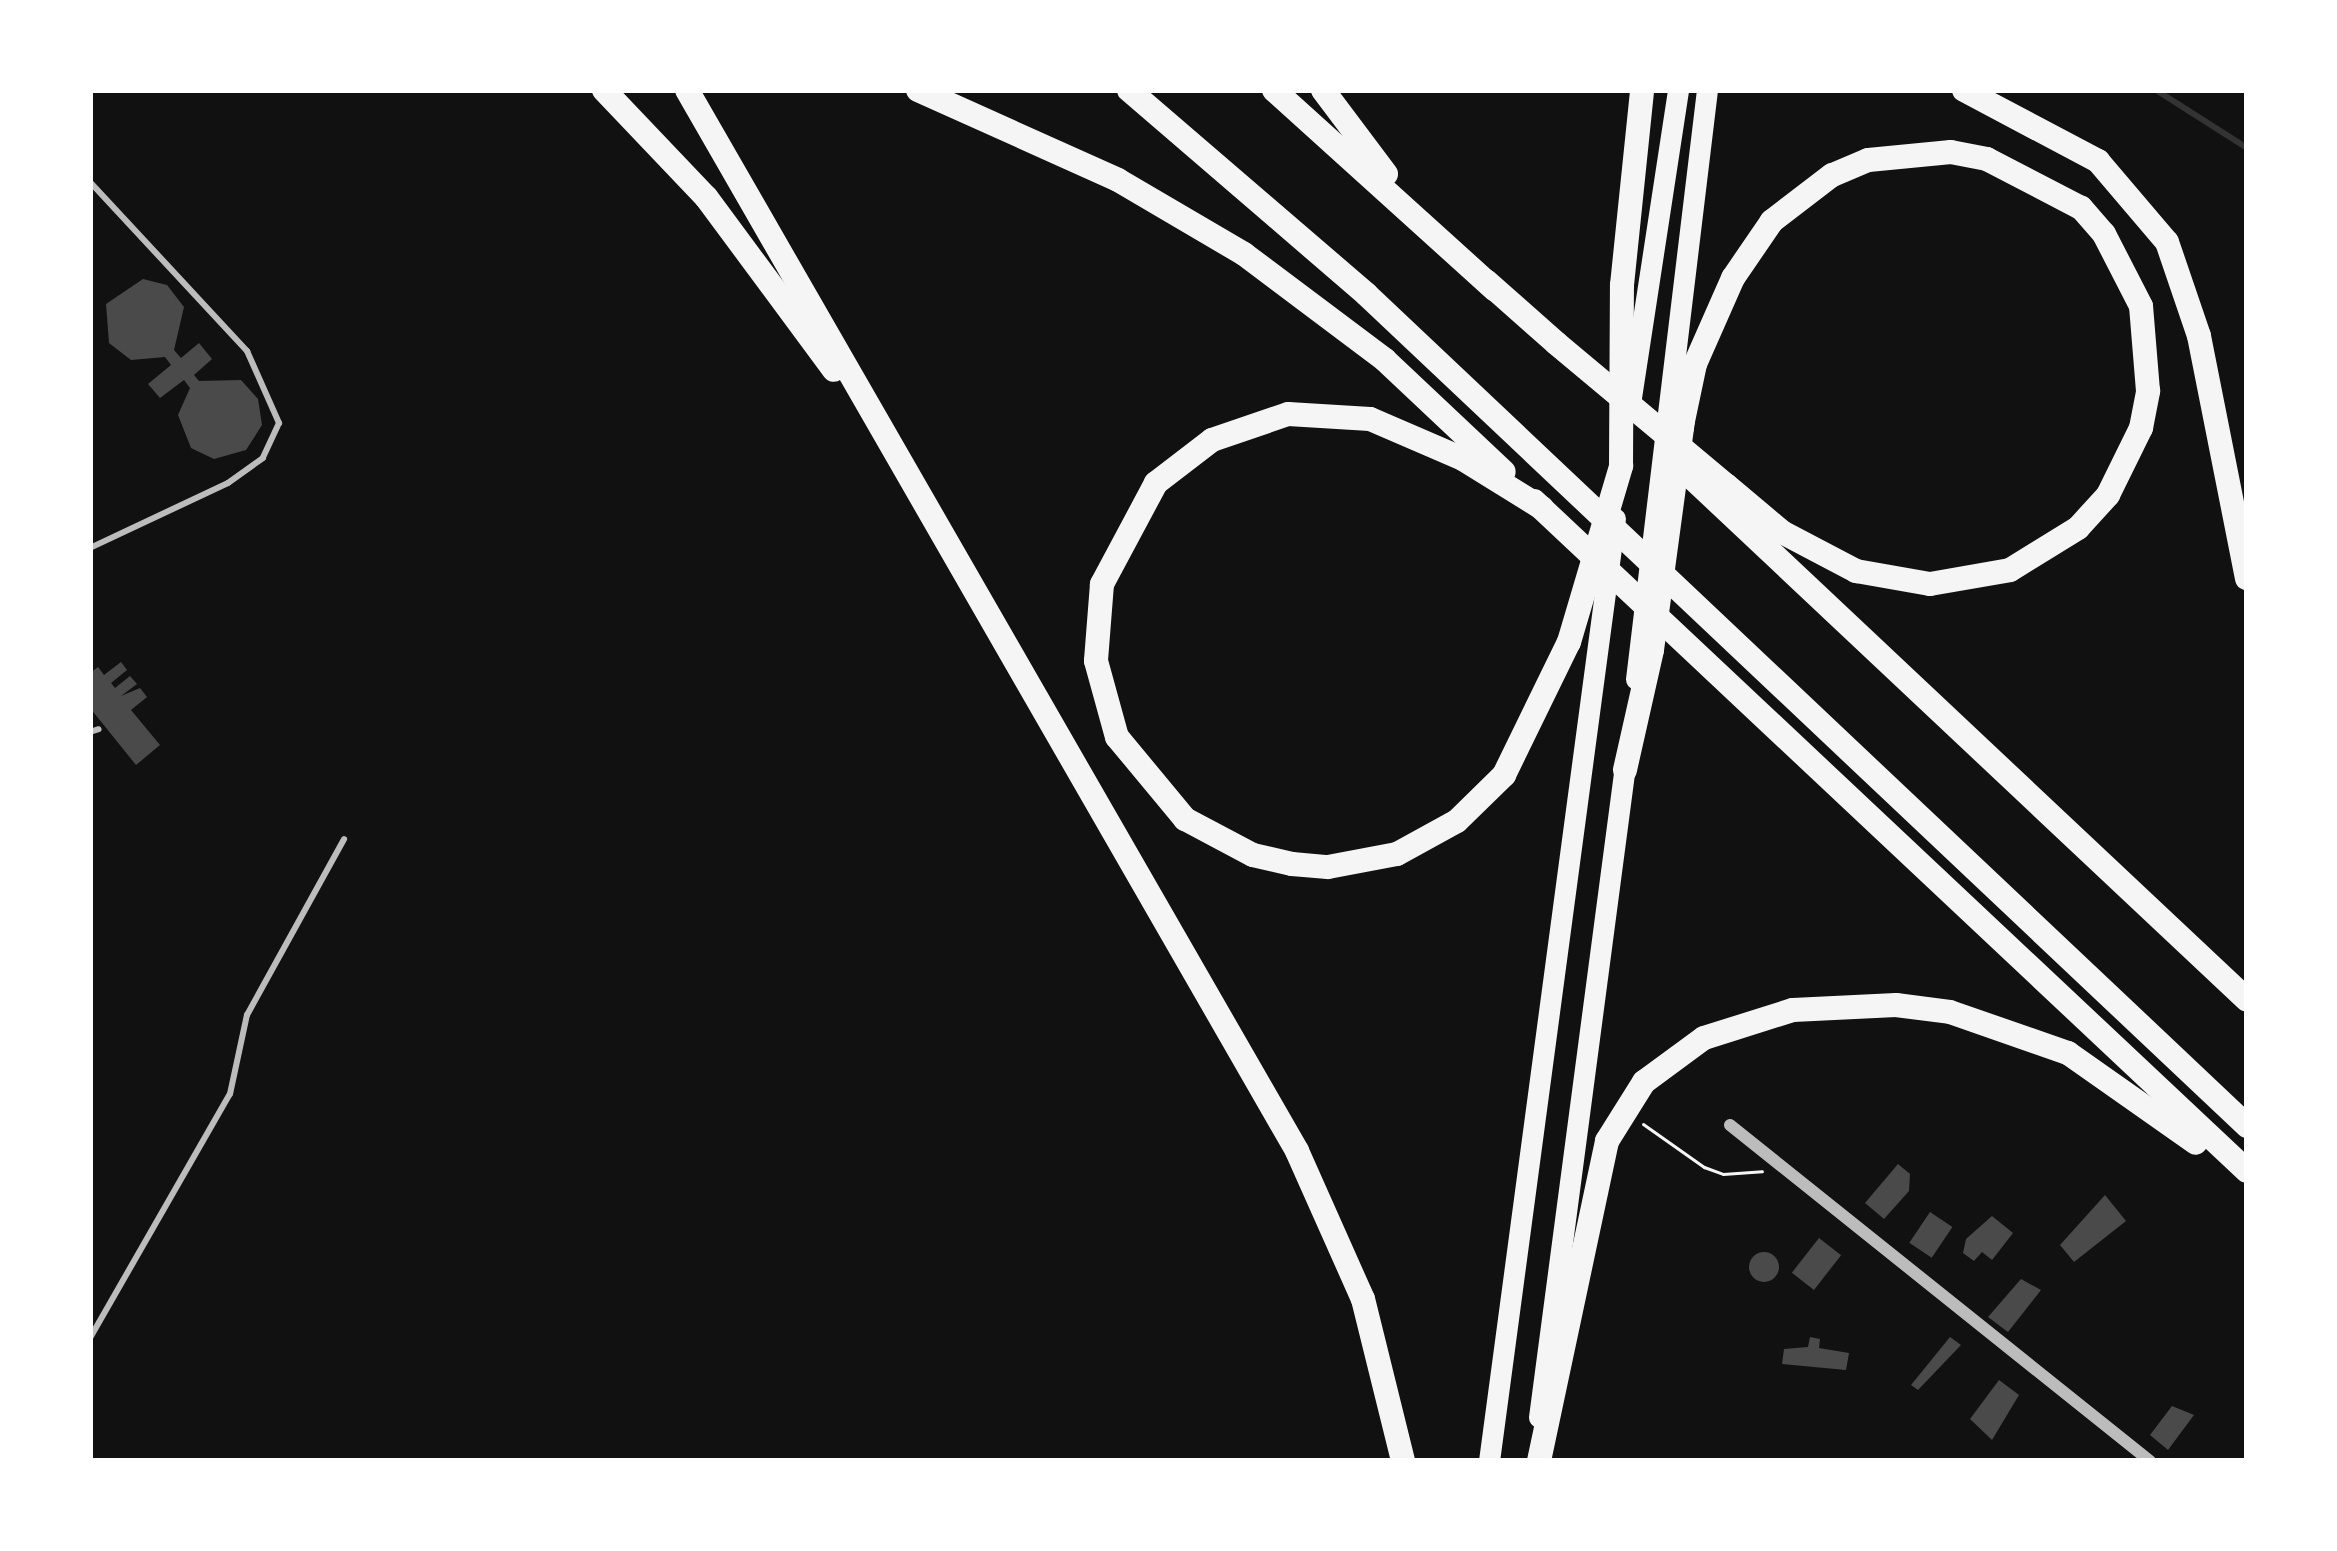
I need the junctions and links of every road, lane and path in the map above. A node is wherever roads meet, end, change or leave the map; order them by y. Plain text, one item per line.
1 (604, 90) edge
2 (687, 90) edge
3 (918, 90) edge
4 (1129, 90) edge
5 (1274, 90) edge
6 (1323, 90) edge
7 (1642, 90) edge
8 (1678, 90) edge
9 (1707, 90) edge
10 (1964, 90) edge
11 (90, 182) edge
12 (1429, 228) junction
13 (1622, 466) junction
14 (1725, 497) junction
15 (1542, 508) junction
16 (941, 538) junction
17 (90, 548) edge
18 (2247, 578) edge
19 (1625, 770) junction
20 (344, 839) dead end
21 (2247, 1000) edge
22 (1633, 1117) dead end
23 (1730, 1125) dead end
24 (2247, 1126) edge
25 (1782, 1168) junction
26 (2247, 1172) edge
27 (2247, 1186) edge
28 (90, 1338) edge
29 (1403, 1461) edge
30 (1489, 1461) edge
31 (1537, 1461) edge
32 (2150, 1461) edge

1 - 16 highway
2 - 16 highway
3 - 15 highway
4 - 24 highway
5 - 12 highway
6 - 12 highway
7 - 13 highway
8 - 13 main road
9 - 19 main road
10 - 18 highway
11 - 17 lane
12 - 14 highway
13 - 15 highway
13 - 30 main road
14 - 19 highway
14 - 21 highway
15 - 26 highway
16 - 29 highway
19 - 31 main road
20 - 28 lane
22 - 25 path
23 - 25 street
25 - 32 street
27 - 31 highway

